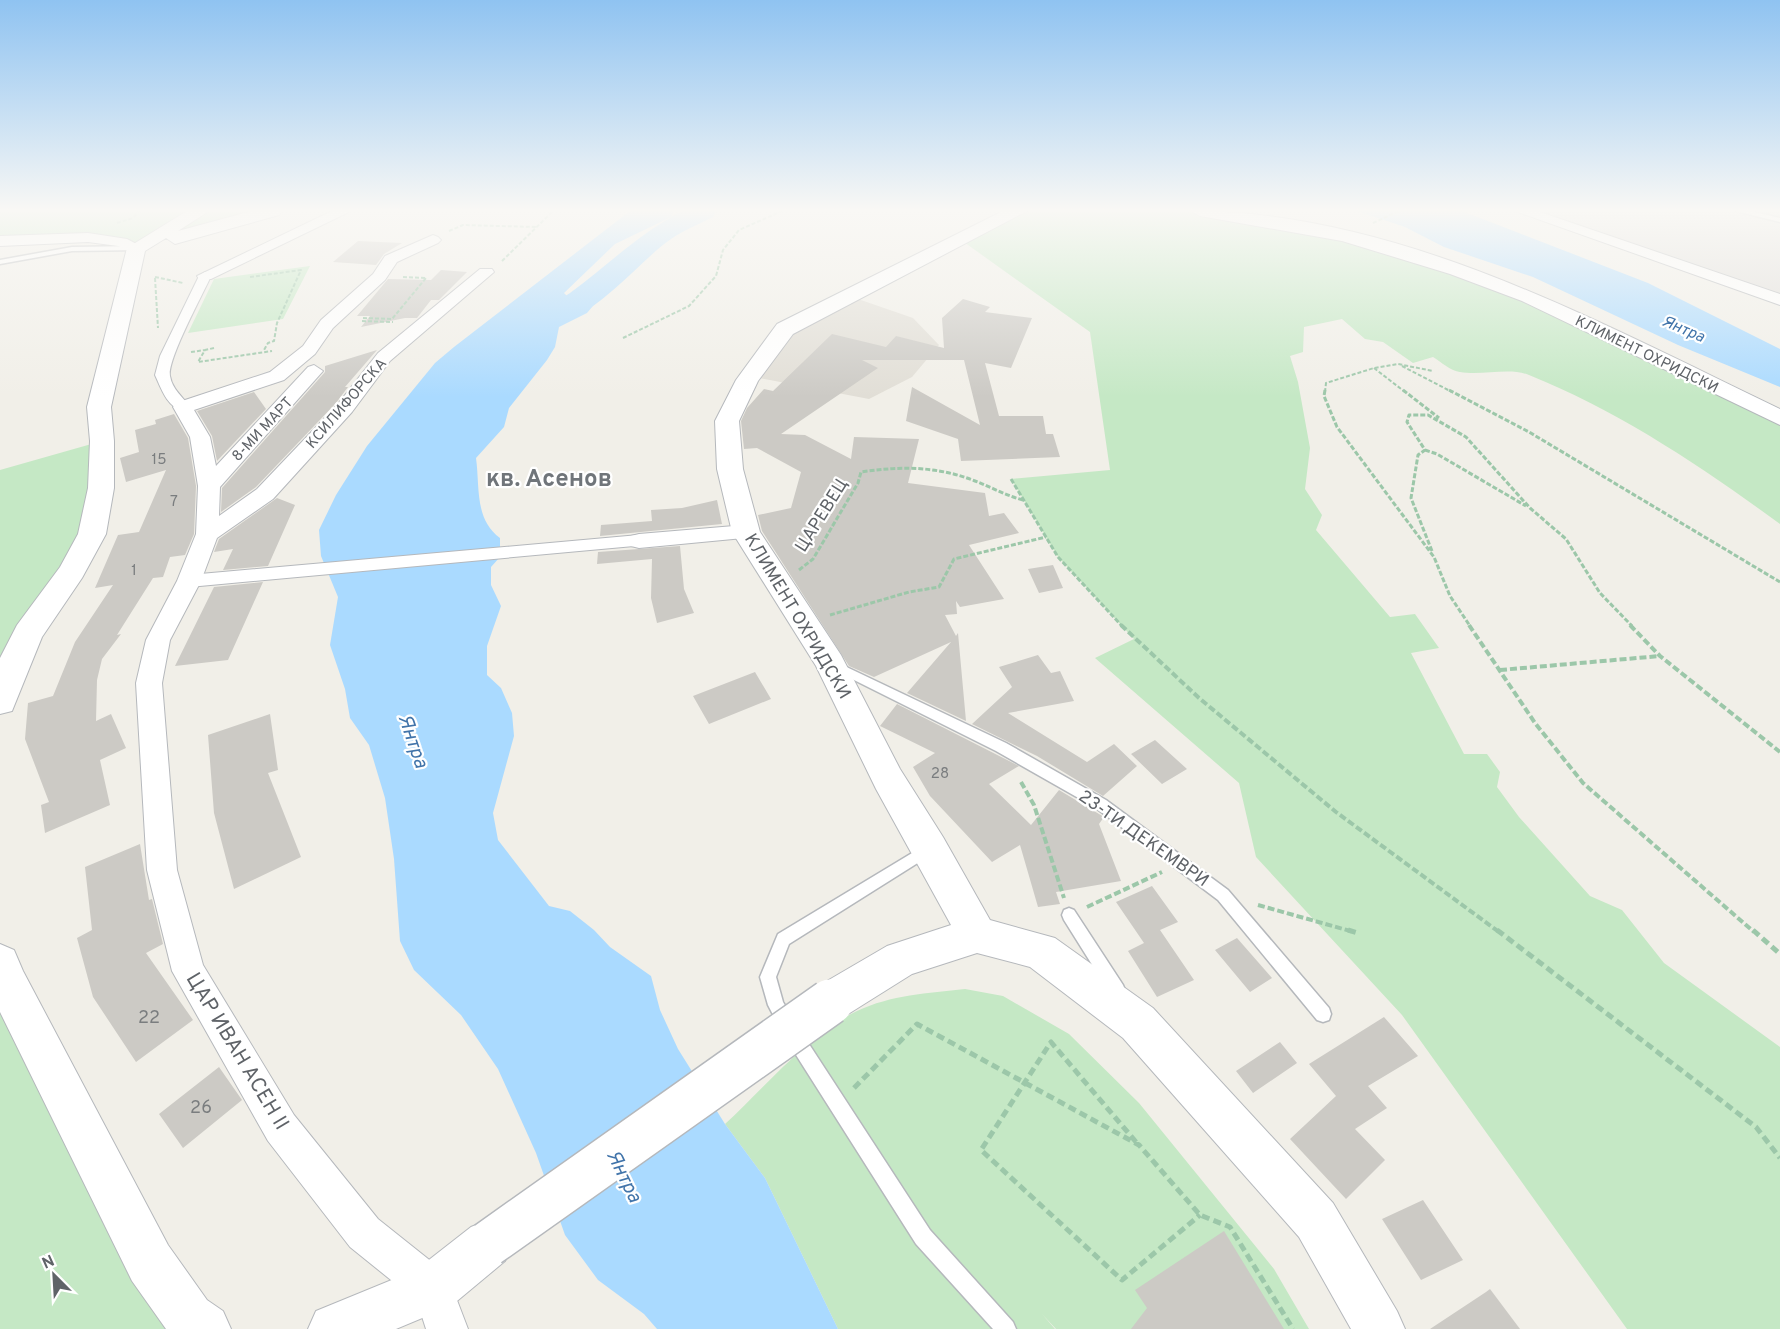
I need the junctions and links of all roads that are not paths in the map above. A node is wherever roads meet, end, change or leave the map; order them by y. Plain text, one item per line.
1 (138, 273) edge
2 (211, 273) edge
3 (382, 273) edge
4 (485, 273) edge
5 (896, 273) edge
6 (1465, 273) edge
7 (1702, 273) edge
8 (205, 276) joint
9 (1780, 300) edge
10 (314, 371) dead end
11 (183, 407) junction
12 (1780, 418) edge
13 (208, 486) junction
14 (746, 532) junction
15 (207, 534) junction
16 (639, 541) joint
17 (189, 581) junction
18 (830, 663) junction
19 (0, 702) edge
20 (930, 848) junction
21 (1069, 915) road end
22 (977, 935) junction
23 (0, 963) edge
24 (1323, 1014) dead end
25 (1138, 1023) junction
26 (440, 1309) edge
27 (205, 1329) edge
28 (334, 1329) edge
29 (1006, 1329) edge
30 (1379, 1329) edge

1 - 19 street
2 - 8 street
3 - 11 street
4 - 15 street, КСИЛИФОРСКА
5 - 14 street, КЛИМЕНТ ОХРИДСКИ
6 - 12 street, КЛИМЕНТ ОХРИДСКИ
7 - 9 street
8 - 11 street
10 - 13 street, 8-МИ МАРТ
11 - 13 street
13 - 15 street
14 - 16 street
14 - 18 street, КЛИМЕНТ ОХРИДСКИ
15 - 17 street, ЦАР ИВАН АСЕН II
16 - 17 street
17 - 26 street, ЦАР ИВАН АСЕН II
18 - 20 street, КЛИМЕНТ ОХРИДСКИ
18 - 24 lane, 23-ТИ ДЕКЕМВРИ
20 - 22 street, КЛИМЕНТ ОХРИДСКИ
20 - 29 lane
21 - 25 lane
22 - 25 street
22 - 26 street, bridge
23 - 27 street
25 - 30 street
26 - 28 street

